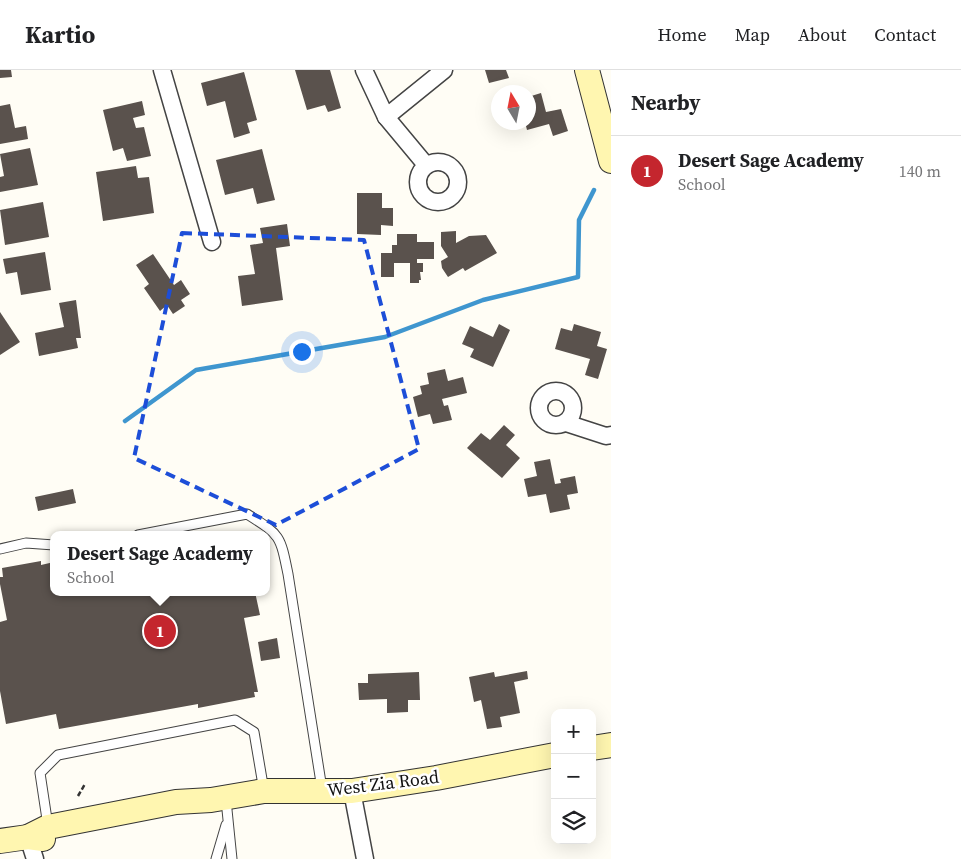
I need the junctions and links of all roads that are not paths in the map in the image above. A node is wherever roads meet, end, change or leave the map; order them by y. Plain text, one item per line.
1 (162, 70) edge
2 (364, 70) edge
3 (444, 70) edge
4 (587, 70) edge
5 (386, 117) junction
6 (611, 161) edge
7 (426, 165) dead end
8 (212, 242) dead end
9 (566, 423) dead end
10 (611, 435) edge
11 (159, 531) edge
12 (50, 544) edge
13 (0, 549) edge
14 (611, 745) edge
15 (596, 747) edge
16 (551, 756) edge
17 (264, 791) junction
18 (322, 791) junction
19 (352, 791) junction
20 (218, 798) junction
21 (227, 822) junction
22 (0, 839) edge
23 (37, 841) edge
24 (216, 859) edge
25 (232, 859) edge
26 (365, 859) edge

1 - 8 street
2 - 5 street
3 - 5 street
4 - 6 street
5 - 7 street
9 - 10 street
11 - 18 lane
12 - 13 lane
14 - 15 street
16 - 19 street, West Zia Road
17 - 18 street, West Zia Road
17 - 20 street, West Zia Road
17 - 23 lane
18 - 19 street, West Zia Road
19 - 26 street
20 - 21 lane
20 - 23 street, West Zia Road
21 - 24 lane
21 - 25 lane
22 - 23 street, West Zia Road

